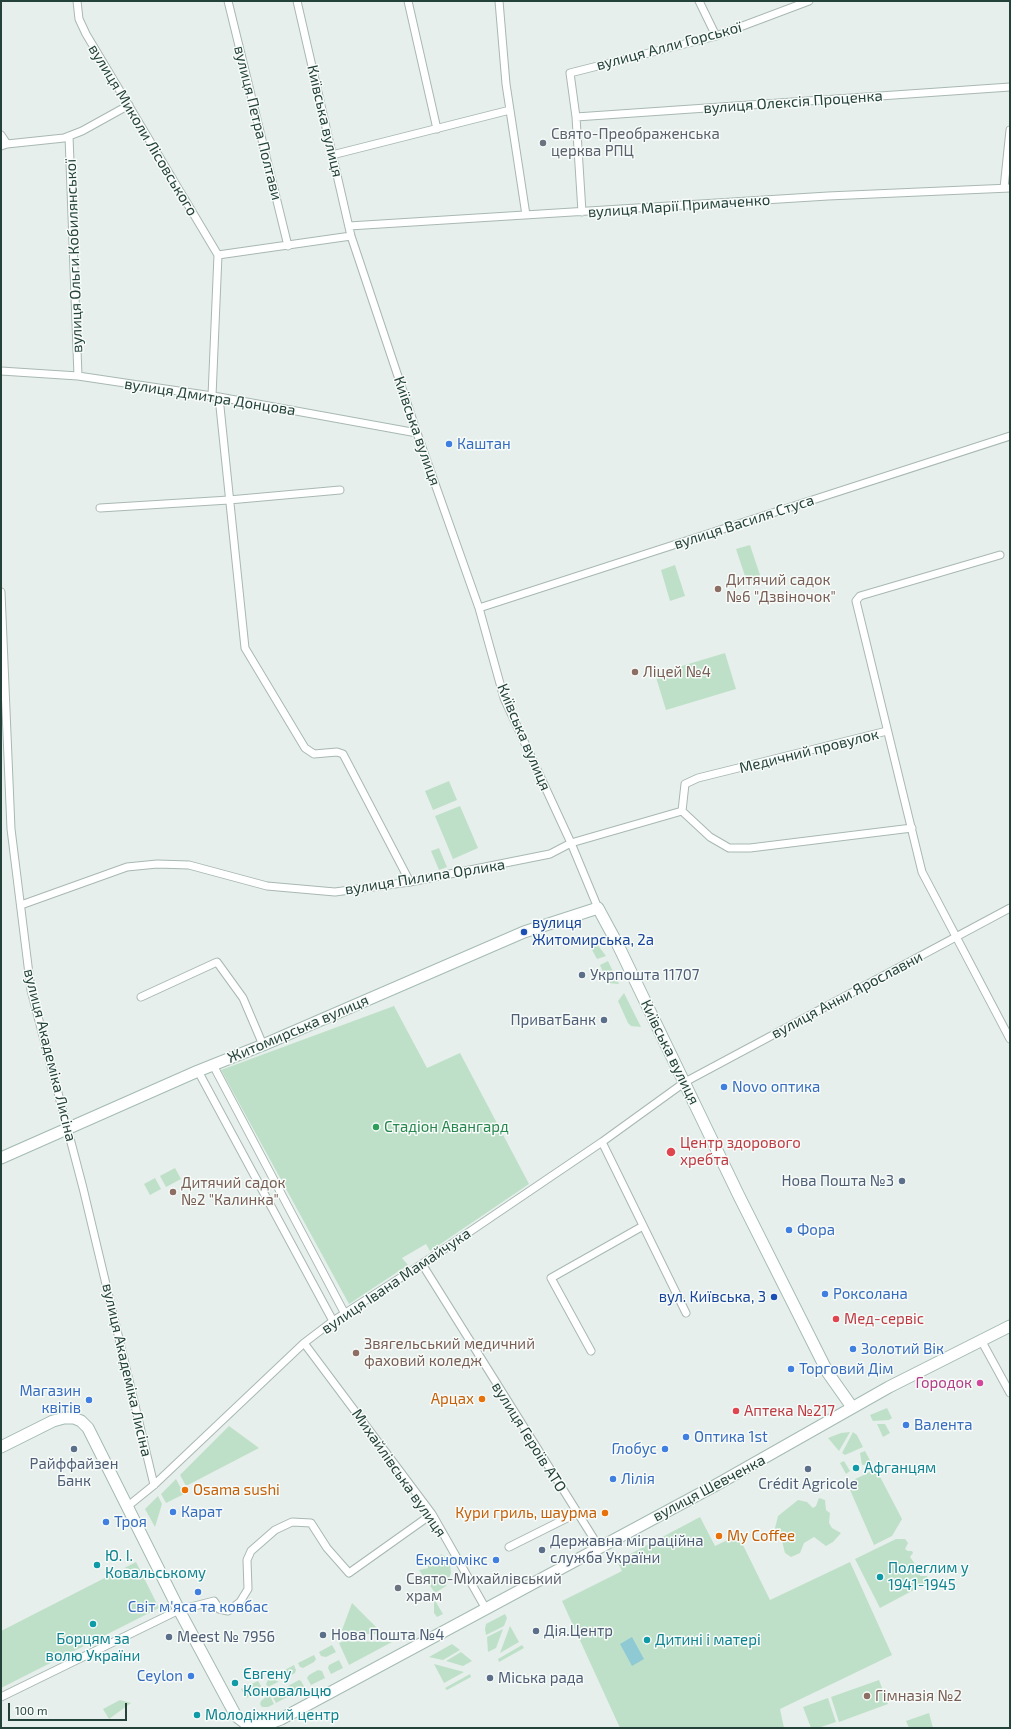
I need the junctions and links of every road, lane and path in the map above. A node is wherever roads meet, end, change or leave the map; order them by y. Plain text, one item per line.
1 (77, 1) edge
2 (228, 1) edge
3 (297, 1) edge
4 (408, 1) edge
5 (499, 1) edge
6 (699, 1) edge
7 (809, 1) edge
8 (716, 36) junction
9 (1010, 87) edge
10 (129, 105) junction
11 (510, 110) junction
12 (576, 117) junction
13 (437, 129) junction
14 (1010, 130) edge
15 (1, 135) edge
16 (70, 136) junction
17 (4, 145) edge
18 (332, 155) junction
19 (1007, 188) edge
20 (582, 212) junction
21 (526, 215) junction
22 (349, 226) junction
23 (351, 236) junction
24 (288, 246) junction
25 (218, 255) junction
26 (1, 371) edge
27 (78, 376) junction
28 (215, 397) junction
29 (417, 434) junction
30 (1010, 436) edge
31 (340, 490) dead end
32 (230, 500) junction
33 (100, 508) dead end
34 (1000, 554) dead end
35 (1, 592) edge
36 (479, 608) junction
37 (887, 731) junction
38 (682, 811) junction
39 (912, 828) junction
40 (571, 844) junction
41 (410, 882) junction
42 (21, 905) junction
43 (598, 908) junction
44 (1010, 908) edge
45 (957, 937) junction
46 (141, 997) dead end
47 (1010, 1039) edge
48 (263, 1045) junction
49 (213, 1065) junction
50 (198, 1071) junction
51 (685, 1082) junction
52 (68, 1129) junction
53 (602, 1142) junction
54 (1, 1158) edge
55 (643, 1226) junction
56 (422, 1264) junction
57 (686, 1312) dead end
58 (345, 1314) junction
59 (333, 1321) junction
60 (1010, 1326) edge
61 (981, 1340) junction
62 (304, 1343) junction
63 (591, 1351) dead end
64 (1010, 1392) edge
65 (852, 1407) junction
66 (1, 1447) edge
67 (154, 1485) junction
68 (128, 1506) junction
69 (577, 1512) junction
70 (432, 1514) junction
71 (509, 1546) dead end
72 (599, 1548) junction
73 (486, 1609) junction
74 (179, 1610) junction
75 (1, 1698) edge
76 (236, 1716) junction
77 (281, 1719) junction
78 (248, 1727) edge
79 (236, 1728) edge
80 (273, 1728) edge

1 - 10 street, вулиця Миколи Лісовського
2 - 24 street, вулиця Петра Полтави
3 - 18 street, Київська вулиця
4 - 13 street
5 - 11 street
6 - 8 street
7 - 8 street, вулиця Алли Горської
8 - 12 street, вулиця Алли Горської
9 - 12 street, вулиця Олексія Проценка
10 - 16 street
10 - 25 street, вулиця Миколи Лісовського
11 - 13 street
11 - 21 street
12 - 20 street
13 - 18 street
14 - 19 street
15 - 17 street
16 - 17 street
16 - 27 street, вулиця Ольги Кобилянської
18 - 22 street, Київська вулиця
19 - 20 street, вулиця Марії Примаченко
20 - 21 street, вулиця Марії Примаченко
21 - 22 street, вулиця Марії Примаченко
22 - 23 street, Київська вулиця
23 - 24 street
23 - 29 street, Київська вулиця
24 - 25 street
25 - 28 street
26 - 27 street, вулиця Дмитра Донцова
27 - 28 street, вулиця Дмитра Донцова
28 - 29 street, вулиця Дмитра Донцова
28 - 32 street
29 - 36 street, Київська вулиця
30 - 36 street, вулиця Василя Стуса
31 - 32 street
32 - 33 street
32 - 41 street
34 - 37 street
35 - 42 street, вулиця Академіка Лисіна
36 - 40 street, Київська вулиця
37 - 38 street, Медичний провулок
37 - 39 street, Медичний провулок
38 - 39 street
38 - 40 street
39 - 45 street, Медичний провулок
40 - 41 street, вулиця Пилипа Орлика
40 - 43 street, Київська вулиця
41 - 42 street, вулиця Пилипа Орлика
42 - 52 street, вулиця Академіка Лисіна
43 - 48 main road, Житомирська вулиця
43 - 51 main road, Київська вулиця
44 - 45 street, вулиця Анни Ярославни
45 - 47 street, Медичний провулок
45 - 51 street, вулиця Анни Ярославни
46 - 48 street
48 - 49 main road, Житомирська вулиця
49 - 50 main road, Житомирська вулиця
49 - 58 street
50 - 52 main road, Житомирська вулиця
50 - 59 street
51 - 53 street, вулиця Івана Мамайчука
51 - 65 main road, Київська вулиця
52 - 54 main road, Житомирська вулиця
52 - 67 street, вулиця Академіка Лисіна
53 - 55 street
53 - 56 street, вулиця Івана Мамайчука
55 - 57 street
55 - 63 street
56 - 58 street, вулиця Івана Мамайчука
56 - 69 street, вулиця Героїв АТО
58 - 59 street, вулиця Івана Мамайчука
59 - 62 street, вулиця Івана Мамайчука
60 - 61 main road, вулиця Шевченка
61 - 64 street
61 - 65 main road, вулиця Шевченка
62 - 67 street, вулиця Івана Мамайчука
62 - 70 street, Михайлівська вулиця
65 - 72 main road, вулиця Шевченка
66 - 68 main road
67 - 68 street, вулиця Івана Мамайчука
68 - 74 main road
69 - 71 street
69 - 72 street, вулиця Героїв АТО
70 - 73 street, Михайлівська вулиця
70 - 74 street
72 - 73 main road, вулиця Шевченка
73 - 77 main road, вулиця Шевченка
74 - 75 street
74 - 76 main road
76 - 78 main road
76 - 79 main road
77 - 78 main road, вулиця Шевченка
77 - 80 main road, вулиця Шевченка

